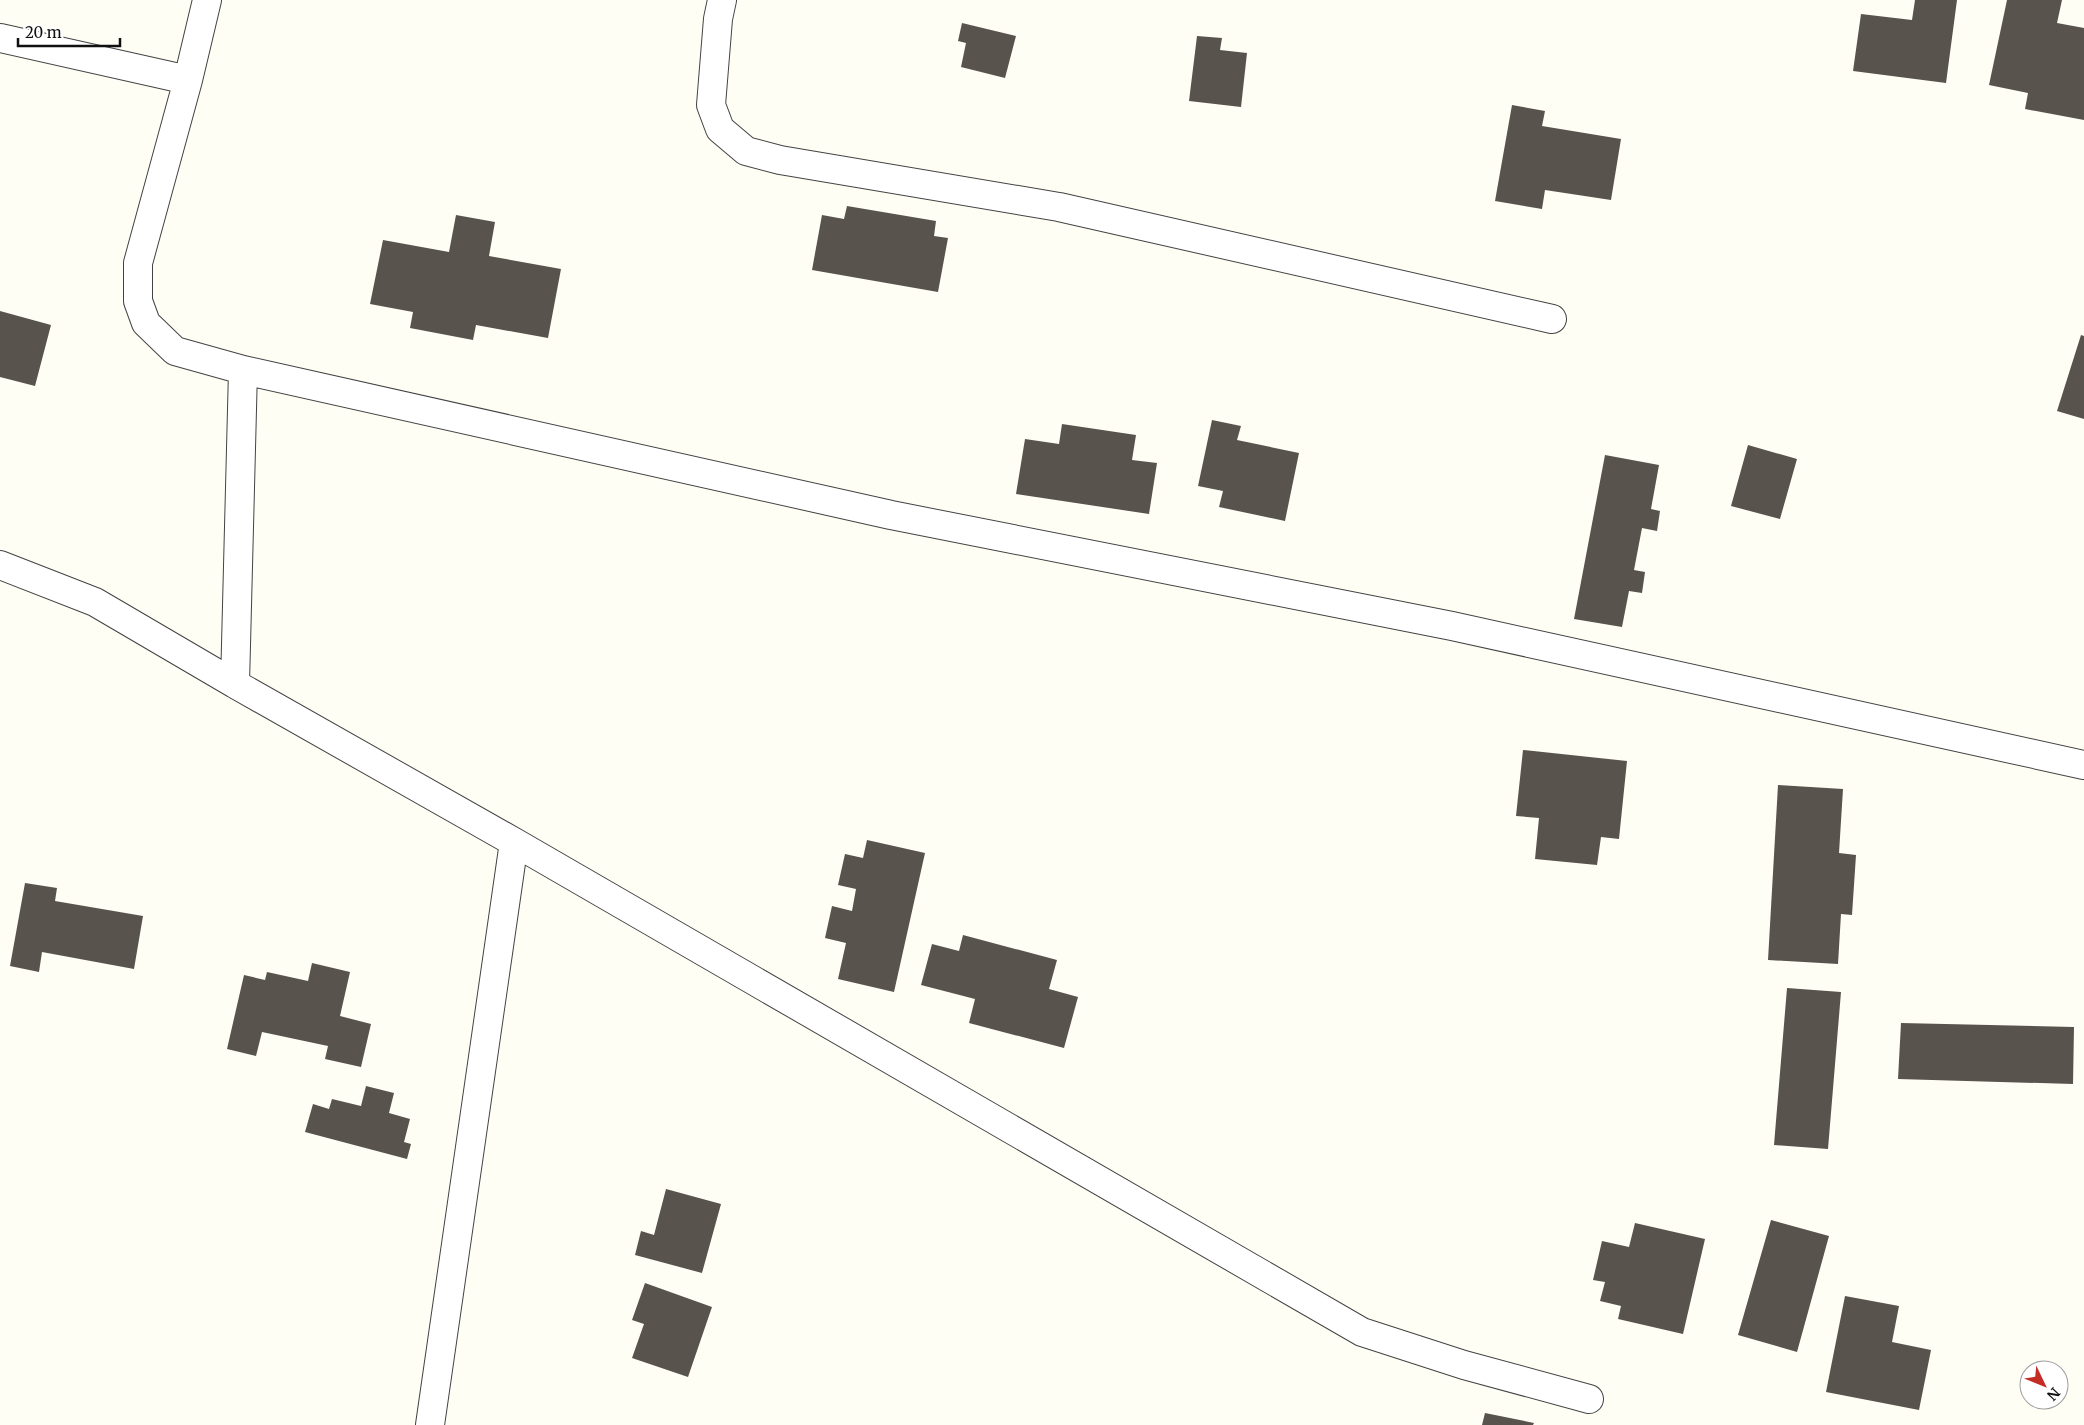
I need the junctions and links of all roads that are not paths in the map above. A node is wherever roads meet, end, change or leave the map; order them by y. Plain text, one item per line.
1 (207, 0) edge
2 (722, 0) edge
3 (0, 38) edge
4 (188, 80) junction
5 (1552, 319) dead end
6 (243, 370) junction
7 (0, 565) edge
8 (235, 684) junction
9 (2084, 765) edge
10 (514, 842) junction
11 (1589, 1399) dead end
12 (430, 1425) edge

1 - 4 street
2 - 5 street
3 - 4 street
4 - 6 street
6 - 8 street
6 - 9 street
7 - 8 street
8 - 10 street
10 - 11 street
10 - 12 street

